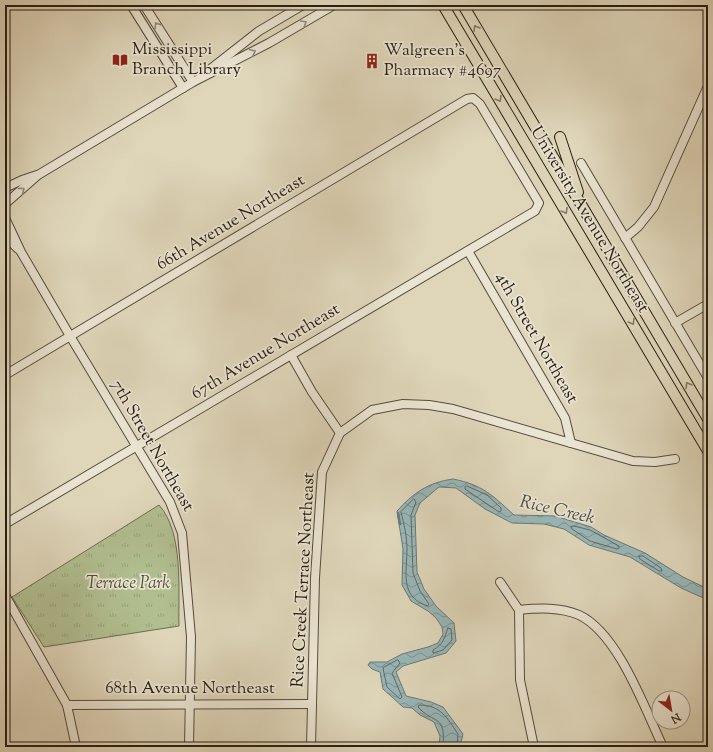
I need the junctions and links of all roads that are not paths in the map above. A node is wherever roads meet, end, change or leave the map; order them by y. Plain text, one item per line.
1 (131, 5) edge
2 (144, 5) edge
3 (303, 5) edge
4 (334, 5) edge
5 (443, 5) edge
6 (462, 5) edge
7 (193, 82) junction
8 (708, 86) edge
9 (183, 88) junction
10 (560, 137) dead end
11 (581, 163) dead end
12 (38, 175) junction
13 (5, 188) edge
14 (539, 203) joint
15 (5, 204) edge
16 (583, 209) junction
17 (5, 218) edge
18 (5, 236) edge
19 (625, 238) junction
20 (468, 251) junction
21 (21, 252) junction
22 (708, 304) edge
23 (675, 322) junction
24 (70, 336) junction
25 (291, 355) junction
26 (5, 375) edge
27 (708, 378) edge
28 (708, 419) edge
29 (340, 434) junction
30 (571, 443) junction
31 (137, 446) junction
32 (708, 451) edge
33 (676, 459) dead end
34 (5, 524) edge
35 (500, 582) dead end
36 (5, 595) edge
37 (519, 610) junction
38 (190, 704) junction
39 (312, 704) junction
40 (68, 705) junction
41 (76, 747) edge
42 (189, 747) edge
43 (311, 747) edge
44 (534, 747) edge
45 (662, 747) edge

1 - 9 street
7 -> 2 street
3 - 7 street
7 -> 4 street
5 -> 32 main road, University Avenue Northeast
16 -> 6 main road, University Avenue Northeast
7 - 9 street
8 - 19 street
9 - 12 street
10 - 16 main road
11 - 19 street
12 - 13 street
15 -> 12 street
14 - 20 street, 67th Avenue Northeast
14 - 24 street, 66th Avenue Northeast
28 -> 16 main road, University Avenue Northeast
17 - 21 street, 7th Street Northeast
18 - 21 street, 7th Street Northeast
19 - 23 street
20 - 25 street, 67th Avenue Northeast
20 - 30 street, 4th Street Northeast
21 - 24 street, 7th Street Northeast
22 - 23 street
23 - 27 street
24 - 26 street, 66th Avenue Northeast
24 - 31 street, 7th Street Northeast
25 - 29 street
25 - 31 street, 67th Avenue Northeast
29 - 30 street, Rice Creek Terrace Northeast
29 - 39 street, Rice Creek Terrace Northeast
30 - 33 street, Rice Creek Terrace Northeast
31 - 34 street, 67th Avenue Northeast
31 - 38 street, 7th Street Northeast
35 - 37 street
36 - 40 street
37 - 44 street
37 - 45 street
38 - 39 street, 68th Avenue Northeast
38 - 40 street, 68th Avenue Northeast
38 - 42 street, 7th Street Northeast
39 - 43 street, Rice Creek Terrace Northeast
40 - 41 street

